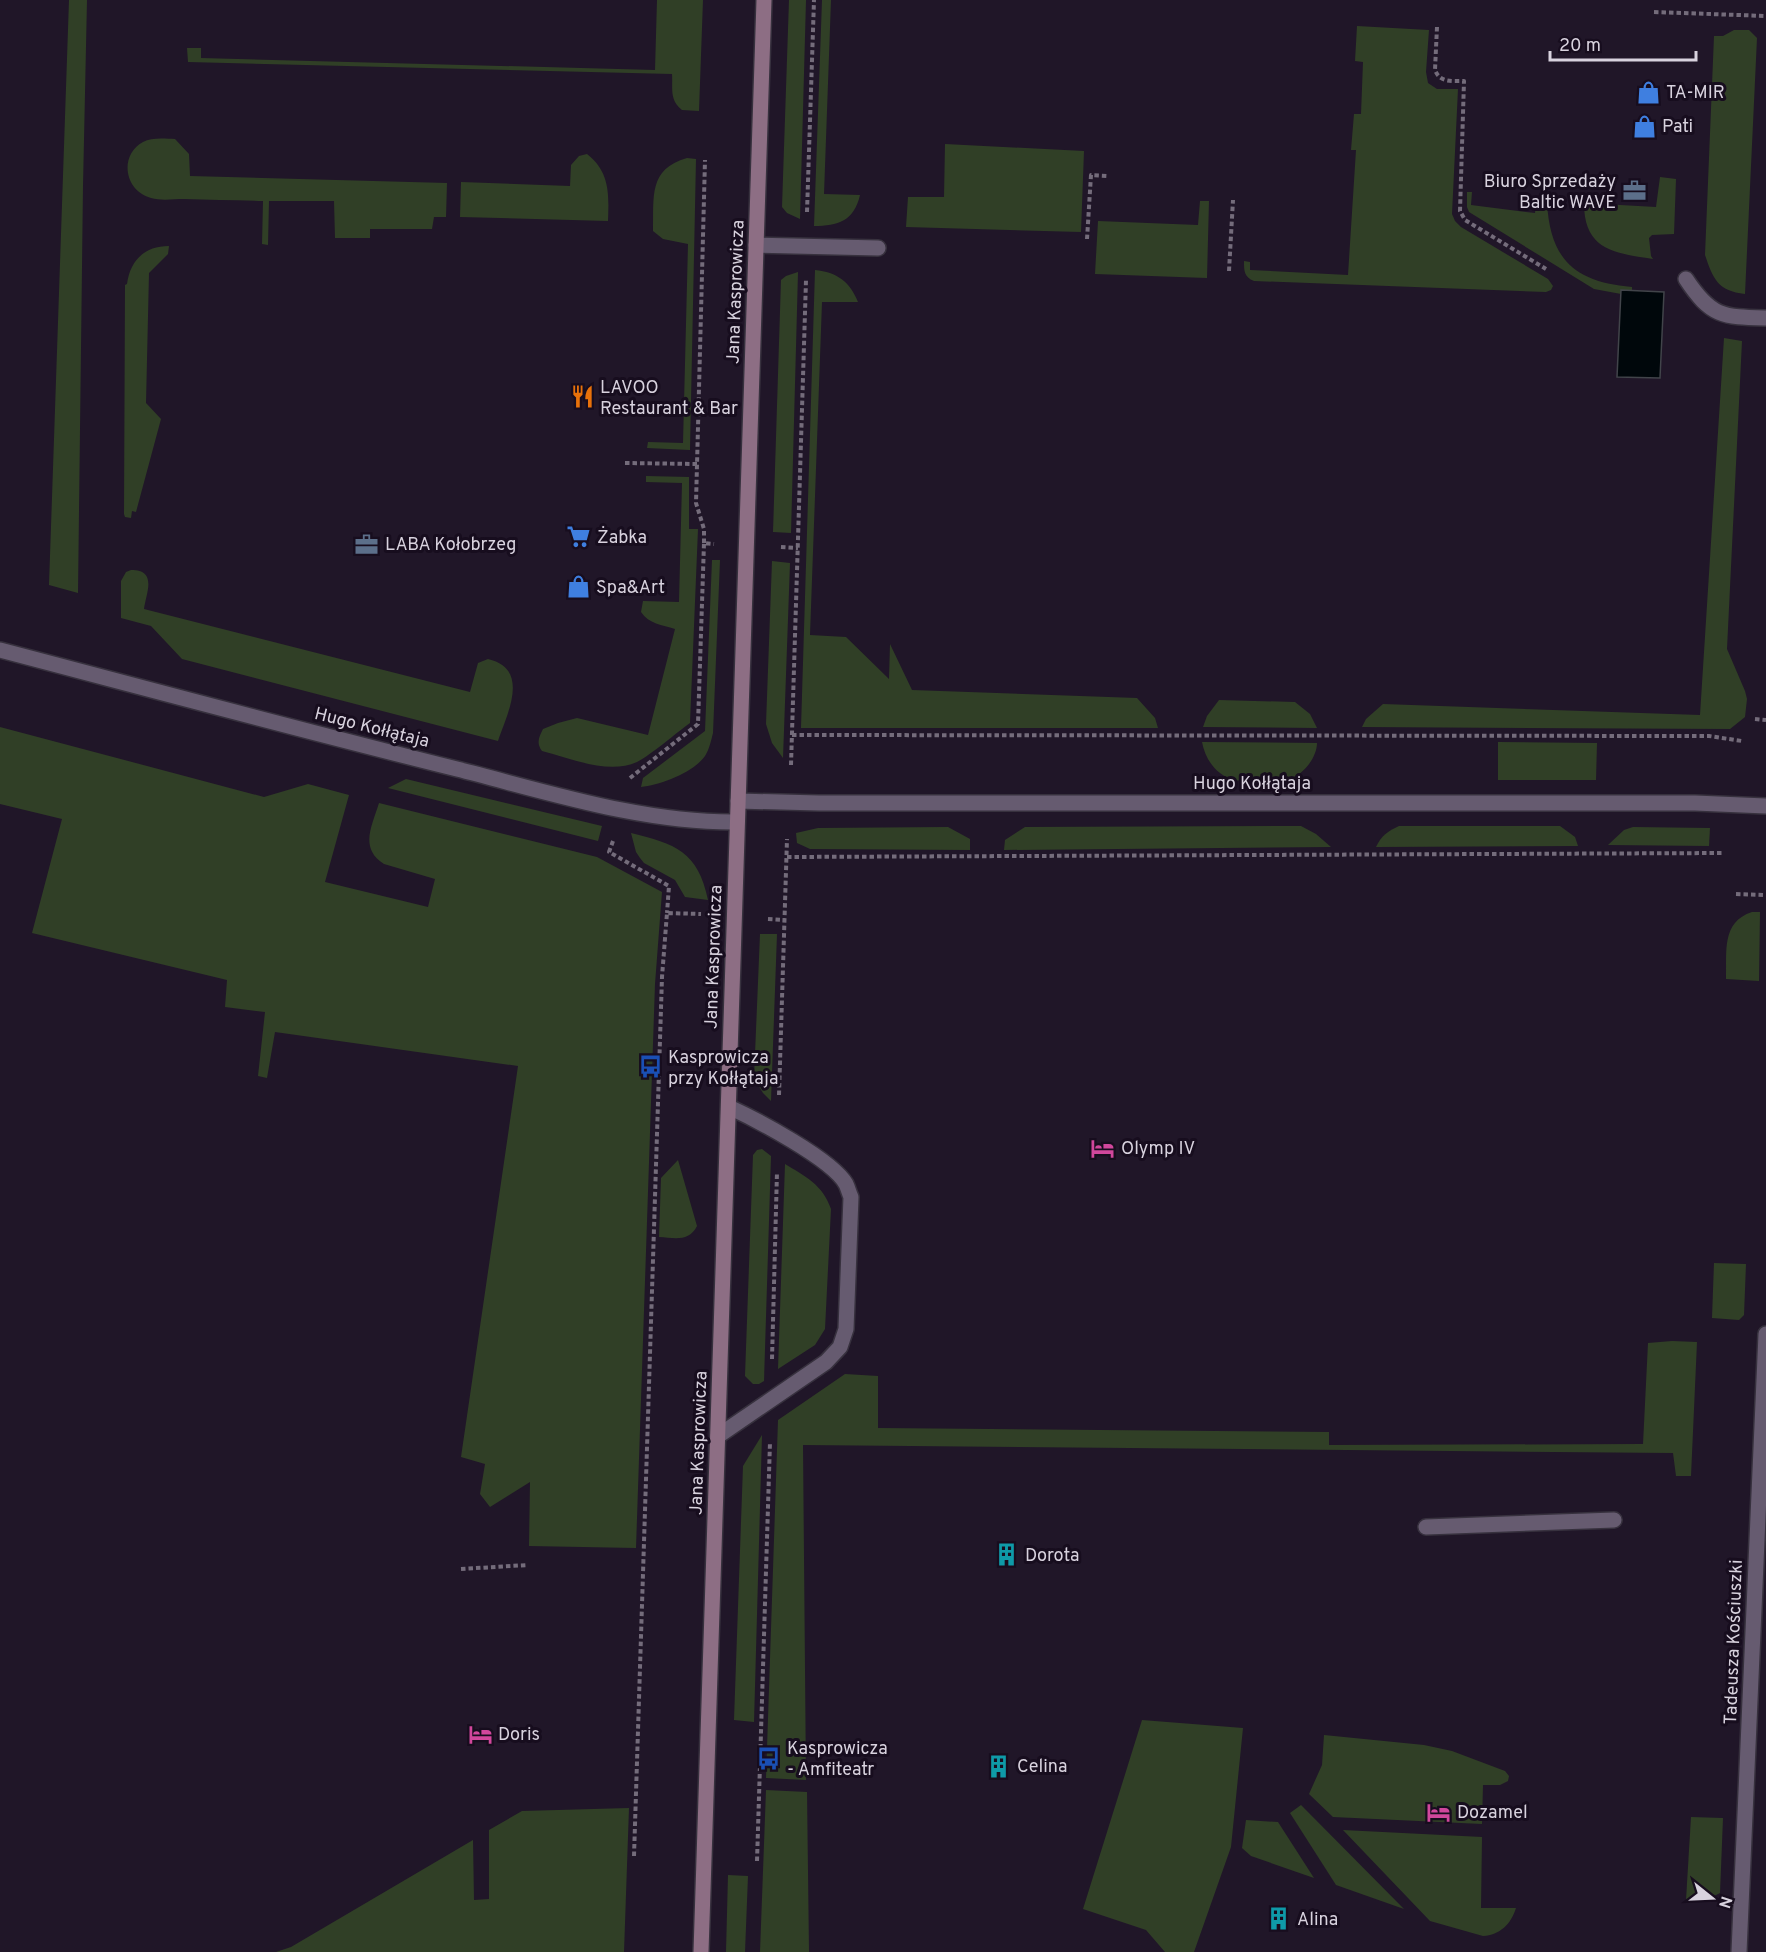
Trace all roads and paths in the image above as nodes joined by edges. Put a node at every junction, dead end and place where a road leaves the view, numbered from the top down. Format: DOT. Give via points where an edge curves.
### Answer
graph roads {
  1 [pos="764,0"];
  2 [pos="814,0"];
  3 [pos="1654,12"];
  4 [pos="1766,16"];
  5 [pos="1437,27"];
  6 [pos="705,160"];
  7 [pos="1107,176"];
  8 [pos="1233,200"];
  9 [pos="807,223"];
  10 [pos="1087,239"];
  11 [pos="756,245"];
  12 [pos="878,248"];
  13 [pos="1546,269"];
  14 [pos="807,271"];
  15 [pos="1229,271"];
  16 [pos="1686,279"];
  17 [pos="1766,318"];
  18 [pos="625,463"];
  19 [pos="697,464"];
  20 [pos="704,543"];
  21 [pos="720,545"];
  22 [pos="772,547"];
  23 [pos="798,548"];
  24 [pos="0,650"];
  25 [pos="1755,719"];
  26 [pos="1766,720"];
  27 [pos="792,735"];
  28 [pos="1742,741"];
  29 [pos="791,765"];
  30 [pos="628,786"];
  31 [pos="738,801"];
  32 [pos="1766,806"];
  33 [pos="737,822"];
  34 [pos="787,838"];
  35 [pos="613,841"];
  36 [pos="1724,853"];
  37 [pos="787,857"];
  38 [pos="1736,894"];
  39 [pos="1766,895"];
  40 [pos="667,913"];
  41 [pos="708,915"];
  42 [pos="760,918"];
  43 [pos="785,920"];
  44 [pos="729,1107"];
  45 [pos="778,1132"];
  46 [pos="1766,1334"];
  47 [pos="771,1400"];
  48 [pos="718,1436"];
  49 [pos="1614,1520"];
  50 [pos="1426,1527"];
  51 [pos="528,1565"];
  52 [pos="461,1569"];
  53 [pos="634,1856"];
  54 [pos="757,1861"];
  55 [pos="701,1952"];
  56 [pos="1739,1952"];
  1 -- 11 [label="street, Jana Kasprowicza"];
  2 -- 9 [label="path"];
  3 -- 4 [label="path"];
  5 -- 13 [label="path" via="1438,76 1464,81 1460,211 1465,220"];
  6 -- 19 [label="path"];
  7 -- 10 [label="path" via="1090,175"];
  8 -- 15 [label="path"];
  11 -- 12 [label="street"];
  11 -- 31 [label="street, Jana Kasprowicza"];
  14 -- 23 [label="path"];
  16 -- 17 [label="street" via="1699,298 1717,313"];
  18 -- 19 [label="path"];
  19 -- 20 [label="path" via="696,503"];
  20 -- 21 [label="path"];
  20 -- 30 [label="path" via="698,724 631,776"];
  22 -- 23 [label="path"];
  23 -- 27 [label="path"];
  24 -- 33 [label="street, Hugo Kołłątaja" via="591,802 664,817"];
  25 -- 26 [label="path"];
  27 -- 28 [label="path" via="1709,736"];
  27 -- 29 [label="path"];
  31 -- 32 [label="street, Hugo Kołłątaja"];
  31 -- 33 [label="street, Jana Kasprowicza"];
  33 -- 44 [label="street, Jana Kasprowicza"];
  34 -- 37 [label="path"];
  35 -- 40 [label="path" via="609,852 669,886"];
  36 -- 37 [label="path"];
  37 -- 43 [label="path"];
  38 -- 39 [label="path"];
  40 -- 41 [label="path"];
  40 -- 53 [label="path"];
  42 -- 43 [label="path"];
  43 -- 45 [label="path"];
  44 -- 45 [label="street"];
  44 -- 48 [label="street, Jana Kasprowicza"];
  45 -- 47 [label="path"];
  45 -- 47 [label="street" via="828,1166 845,1182 851,1197 846,1329 840,1347 826,1362"];
  46 -- 56 [label="street, Tadeusza Kościuszki"];
  47 -- 48 [label="street"];
  47 -- 54 [label="path"];
  48 -- 55 [label="street, Jana Kasprowicza"];
  49 -- 50 [label="street"];
  51 -- 52 [label="path"];
}
